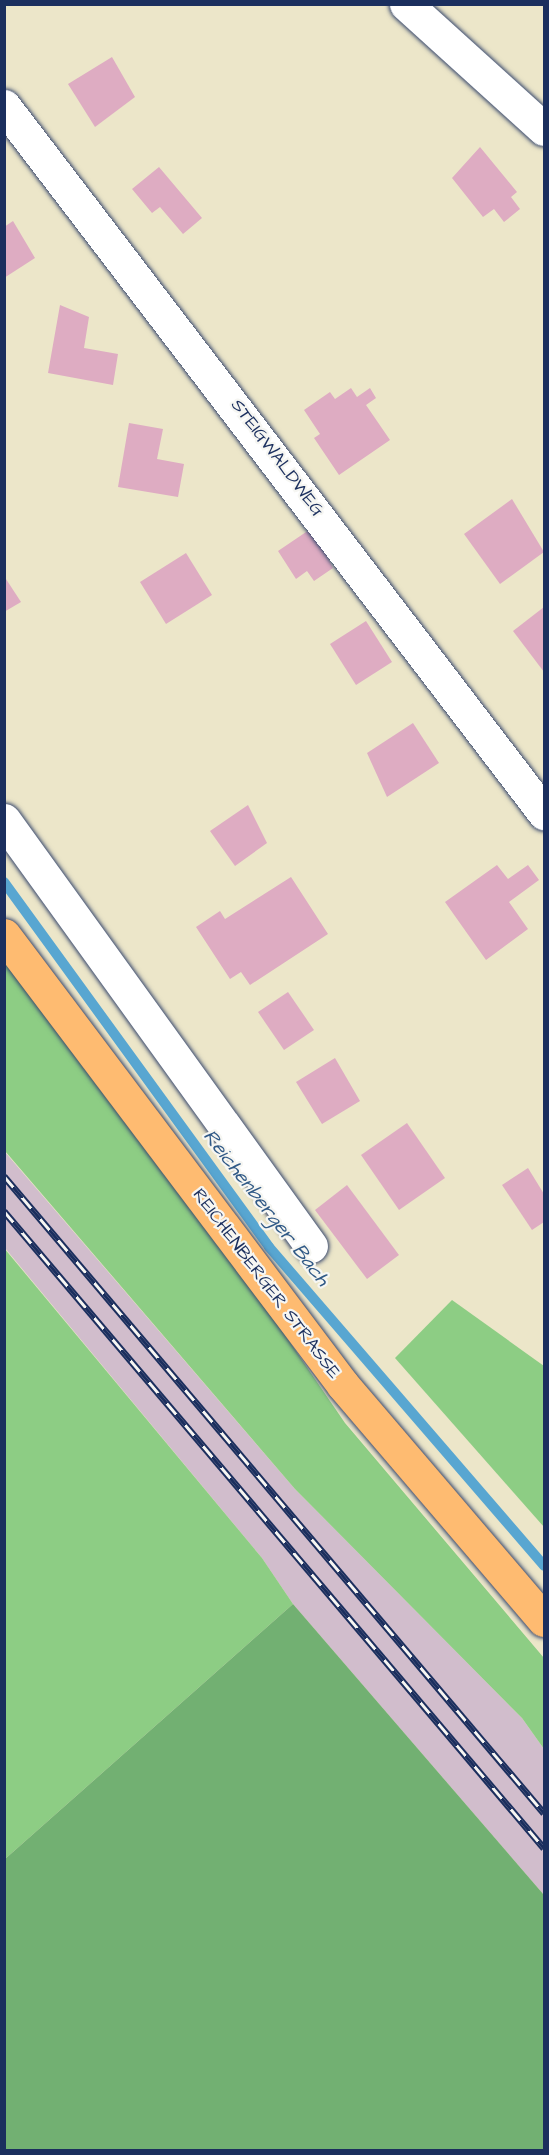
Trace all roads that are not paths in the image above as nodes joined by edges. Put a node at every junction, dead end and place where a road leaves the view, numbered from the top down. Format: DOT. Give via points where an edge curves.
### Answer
graph roads {
  1 [pos="406,4"];
  2 [pos="4,106"];
  3 [pos="544,129"];
  4 [pos="544,813"];
  5 [pos="4,820"];
  6 [pos="4,935"];
  7 [pos="311,1246"];
  8 [pos="544,1620"];
  1 -- 3 [label="street"];
  2 -- 4 [label="street, STEIGWALDWEG"];
  5 -- 7 [label="street"];
  6 -- 8 [label="main road, REICHENBERGER STRASSE" via="344,1385"];
}
